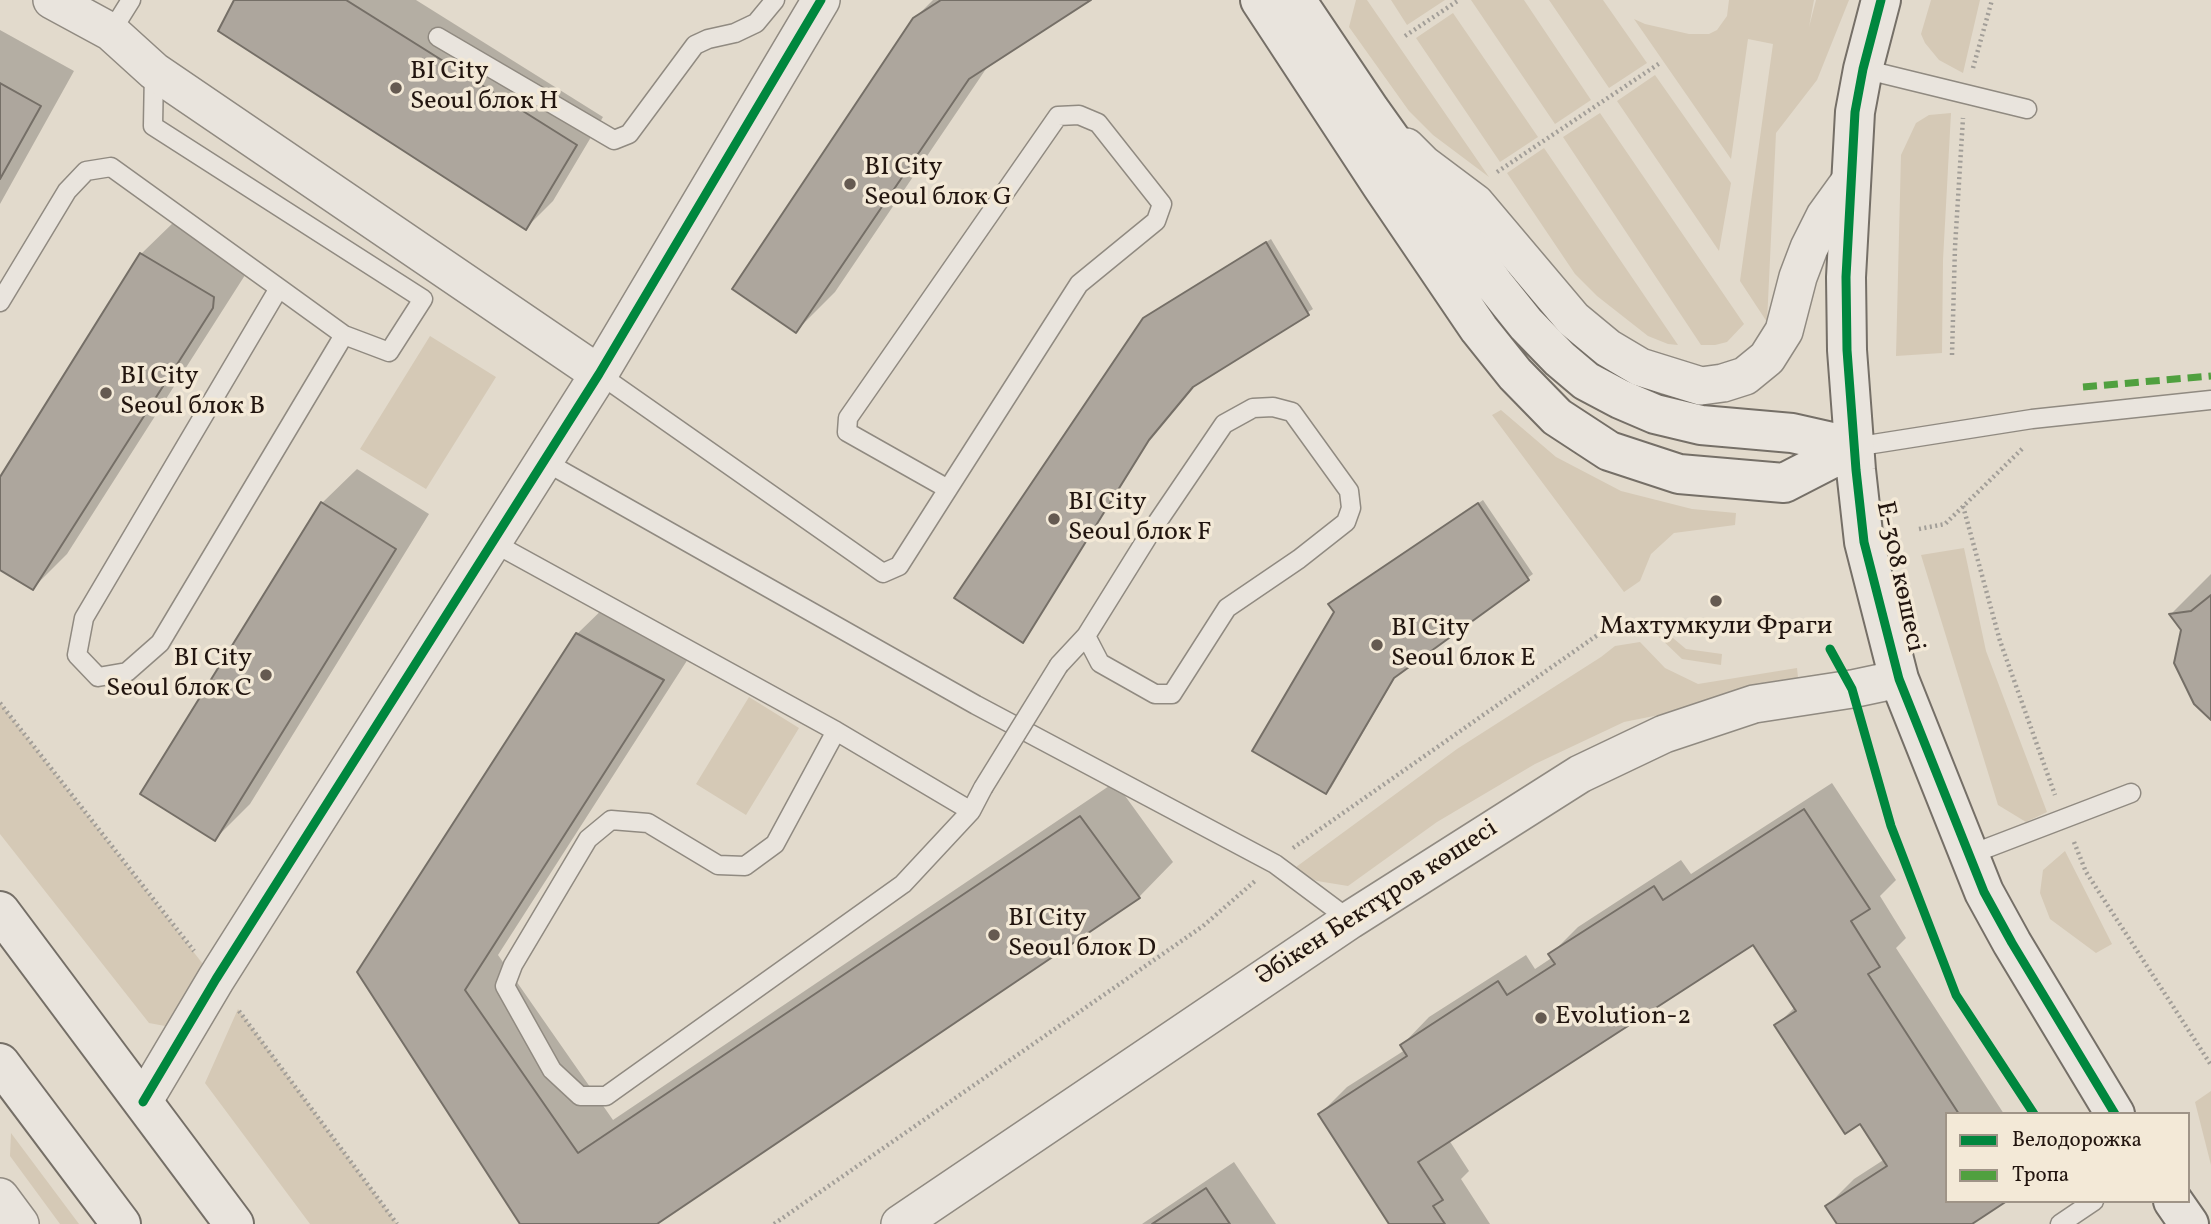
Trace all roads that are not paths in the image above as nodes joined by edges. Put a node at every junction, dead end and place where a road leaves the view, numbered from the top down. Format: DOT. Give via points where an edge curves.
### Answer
graph roads {
  1 [pos="52,0"];
  2 [pos="131,0"];
  3 [pos="775,0"];
  4 [pos="821,0"];
  5 [pos="1260,0"];
  6 [pos="1296,0"];
  7 [pos="1881,0"];
  8 [pos="111,32"];
  9 [pos="438,37"];
  10 [pos="1863,69"];
  11 [pos="154,71"];
  12 [pos="2027,109"];
  13 [pos="1370,110"];
  14 [pos="1851,180"];
  15 [pos="279,288"];
  16 [pos="0,302"];
  17 [pos="344,335"];
  18 [pos="599,374"];
  19 [pos="2211,400"];
  20 [pos="1854,447"];
  21 [pos="544,461"];
  22 [pos="948,489"];
  23 [pos="492,542"];
  24 [pos="1086,636"];
  25 [pos="1899,679"];
  26 [pos="836,731"];
  27 [pos="2131,793"];
  28 [pos="971,811"];
  29 [pos="1969,855"];
  30 [pos="0,911"];
  31 [pos="1350,920"];
  32 [pos="1,1070"];
  33 [pos="143,1102"];
  34 [pos="2114,1112"];
  35 [pos="0,1197"];
  36 [pos="2092,1203"];
  37 [pos="2174,1203"];
  38 [pos="2072,1221"];
  39 [pos="20,1224"];
  40 [pos="121,1224"];
  41 [pos="234,1224"];
  42 [pos="900,1224"];
  43 [pos="2189,1224"];
  1 -- 8 [label="street"];
  2 -- 8 [label="lane"];
  3 -- 9 [label="lane" via="756,23 695,46 629,134 614,140"];
  4 -- 18 [label="street"];
  5 -- 20 [label="street" via="1479,328 1515,374 1557,416 1609,451 1679,474 1784,484"];
  6 -- 13 [label="street"];
  7 -- 10 [label="street, Е-308 көшесі"];
  8 -- 11 [label="street"];
  10 -- 12 [label="lane"];
  10 -- 14 [label="street, Е-308 көшесі"];
  11 -- 17 [label="lane" via="153,126 423,299 389,352"];
  11 -- 18 [label="street"];
  13 -- 14 [label="street" via="1423,164 1475,203 1573,319 1640,367 1701,386 1745,376 1768,358 1784,331 1809,248"];
  13 -- 20 [label="street" via="1494,284 1526,324 1586,381 1655,414 1701,425 1792,433"];
  14 -- 20 [label="street, Е-308 көшесі" via="1846,277"];
  15 -- 16 [label="lane" via="111,167 86,171 67,191"];
  15 -- 17 [label="lane"];
  15 -- 17 [label="lane" via="84,618 77,655 98,677 127,672 160,643"];
  18 -- 21 [label="street"];
  18 -- 22 [label="lane" via="884,573 899,566"];
  19 -- 20 [label="lane" via="2032,419"];
  20 -- 25 [label="street, Е-308 көшесі" via="1864,542"];
  21 -- 23 [label="street"];
  21 -- 31 [label="lane" via="976,705 1275,864"];
  22 -- 22 [label="lane" via="847,432 848,418 1058,116 1079,115 1098,123 1162,204 1156,221 1079,284"];
  23 -- 26 [label="lane"];
  23 -- 33 [label="street" via="223,967"];
  24 -- 24 [label="lane" via="1100,663 1155,694 1172,694 1227,608 1346,522 1351,508 1349,491 1293,412 1252,408 1224,424"];
  24 -- 28 [label="lane, bridge" via="1059,665"];
  25 -- 29 [label="street, Е-308 көшесі"];
  25 -- 31 [label="street, Әбікен Бектұров көшесі" via="1754,704 1664,734 1580,774"];
  26 -- 28 [label="lane"];
  26 -- 28 [label="lane" via="775,844 745,866 718,864 648,823 611,820 588,839 505,986 552,1070 580,1096 606,1096 902,884"];
  27 -- 29 [label="lane"];
  29 -- 34 [label="street, Е-308 көшесі" via="2012,943"];
  30 -- 33 [label="street"];
  31 -- 42 [label="street, Әбікен Бектұров көшесі"];
  32 -- 40 [label="street"];
  33 -- 41 [label="street"];
  35 -- 39 [label="street"];
  36 -- 38 [label="lane"];
  37 -- 43 [label="street"];
}
